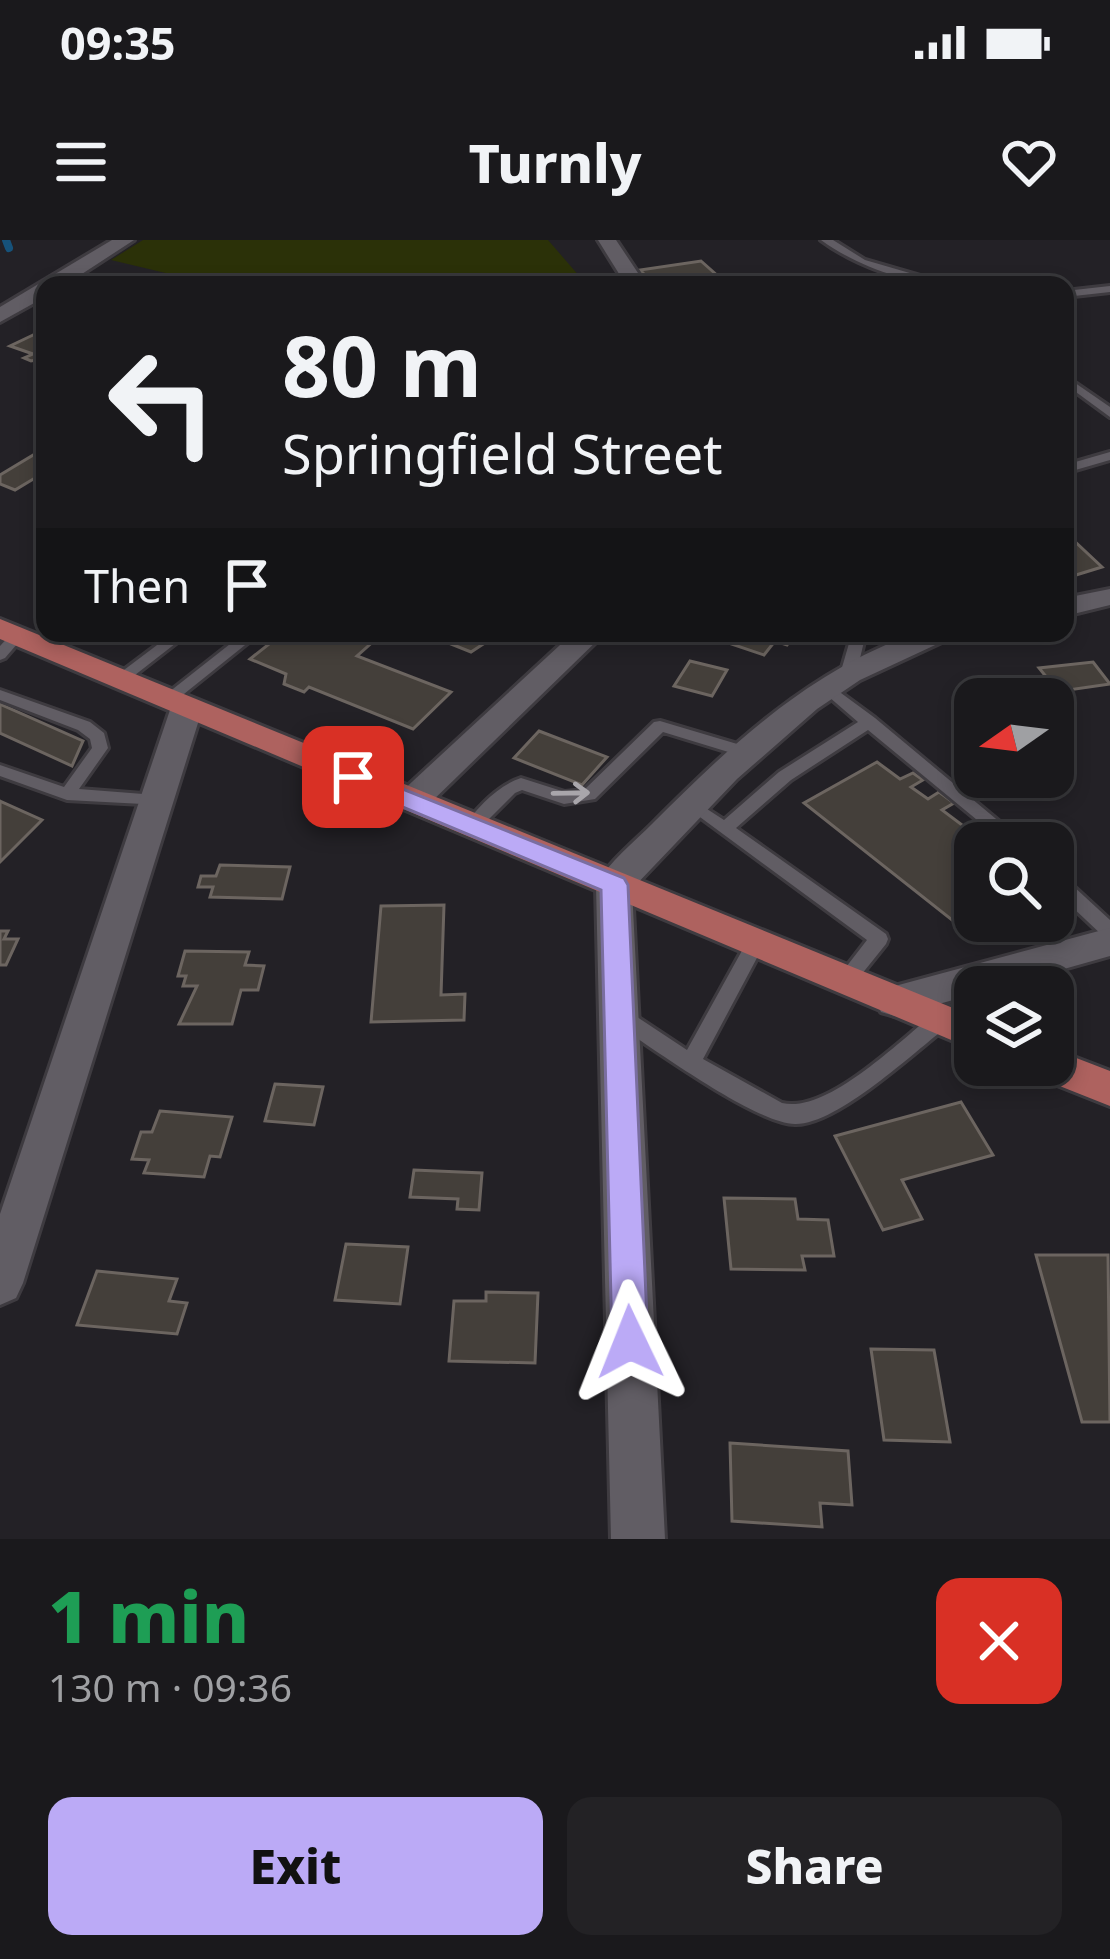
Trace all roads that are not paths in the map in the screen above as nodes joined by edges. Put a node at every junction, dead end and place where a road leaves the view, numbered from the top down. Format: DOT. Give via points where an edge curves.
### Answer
graph roads {
  1 [pos="125,240"];
  2 [pos="607,240"];
  3 [pos="826,240"];
  4 [pos="66,276"];
  5 [pos="630,276"];
  6 [pos="913,276"];
  7 [pos="1110,289"];
  8 [pos="1074,293"];
  9 [pos="36,294"];
  10 [pos="0,316"];
  11 [pos="1074,386"];
  12 [pos="1110,413"];
  13 [pos="1110,456"];
  14 [pos="1074,466"];
  15 [pos="1110,597"];
  16 [pos="1074,605"];
  17 [pos="6,640"];
  18 [pos="170,642"];
  19 [pos="243,642"];
  20 [pos="580,642"];
  21 [pos="855,642"];
  22 [pos="925,642"];
  23 [pos="121,679"];
  24 [pos="838,679"];
  25 [pos="0,695"];
  26 [pos="178,703"];
  27 [pos="869,722"];
  28 [pos="748,753"];
  29 [pos="0,770"];
  30 [pos="67,794"];
  31 [pos="157,801"];
  32 [pos="412,801"];
  33 [pos="693,806"];
  34 [pos="990,822"];
  35 [pos="472,826"];
  36 [pos="724,829"];
  37 [pos="614,885"];
  38 [pos="1074,898"];
  39 [pos="1110,931"];
  40 [pos="1110,942"];
  41 [pos="756,943"];
  42 [pos="847,980"];
  43 [pos="895,1000"];
  44 [pos="618,1015"];
  45 [pos="941,1020"];
  46 [pos="954,1025"];
  47 [pos="692,1060"];
  48 [pos="1074,1074"];
  49 [pos="1110,1089"];
  50 [pos="0,1283"];
  51 [pos="638,1539"];
  1 -- 4 [label="street"];
  2 -- 5 [label="street"];
  3 -- 6 [label="lane" via="862,262"];
  7 -- 8 [label="lane"];
  9 -- 10 [label="street"];
  11 -- 12 [label="lane"];
  13 -- 14 [label="lane"];
  15 -- 16 [label="street"];
  17 -- 23 [label="main road"];
  18 -- 23 [label="lane"];
  19 -- 26 [label="lane"];
  20 -- 32 [label="street"];
  21 -- 24 [label="lane"];
  22 -- 24 [label="street"];
  23 -- 26 [label="main road"];
  24 -- 27 [label="lane"];
  24 -- 28 [label="street"];
  25 -- 30 [label="lane" via="98,737 100,748"];
  26 -- 31 [label="street"];
  26 -- 32 [label="main road"];
  27 -- 34 [label="lane"];
  27 -- 36 [label="lane" via="785,776"];
  28 -- 33 [label="street"];
  35 -- 28 [label="lane, one-way" via="521,784 564,798 590,795 660,726"];
  29 -- 30 [label="lane"];
  30 -- 31 [label="lane"];
  31 -- 50 [label="street"];
  32 -- 35 [label="main road"];
  33 -- 36 [label="lane"];
  33 -- 37 [label="street"];
  35 -- 37 [label="main road"];
  36 -- 42 [label="lane" via="879,938"];
  37 -- 41 [label="main road"];
  37 -- 44 [label="street"];
  38 -- 39 [label="lane"];
  40 -- 43 [label="street"];
  41 -- 42 [label="main road"];
  41 -- 47 [label="lane"];
  42 -- 43 [label="main road"];
  43 -- 45 [label="main road"];
  44 -- 47 [label="lane"];
  44 -- 51 [label="street"];
  45 -- 46 [label="main road"];
  45 -- 47 [label="lane" via="828,1103 794,1115"];
  48 -- 49 [label="main road"];
}
